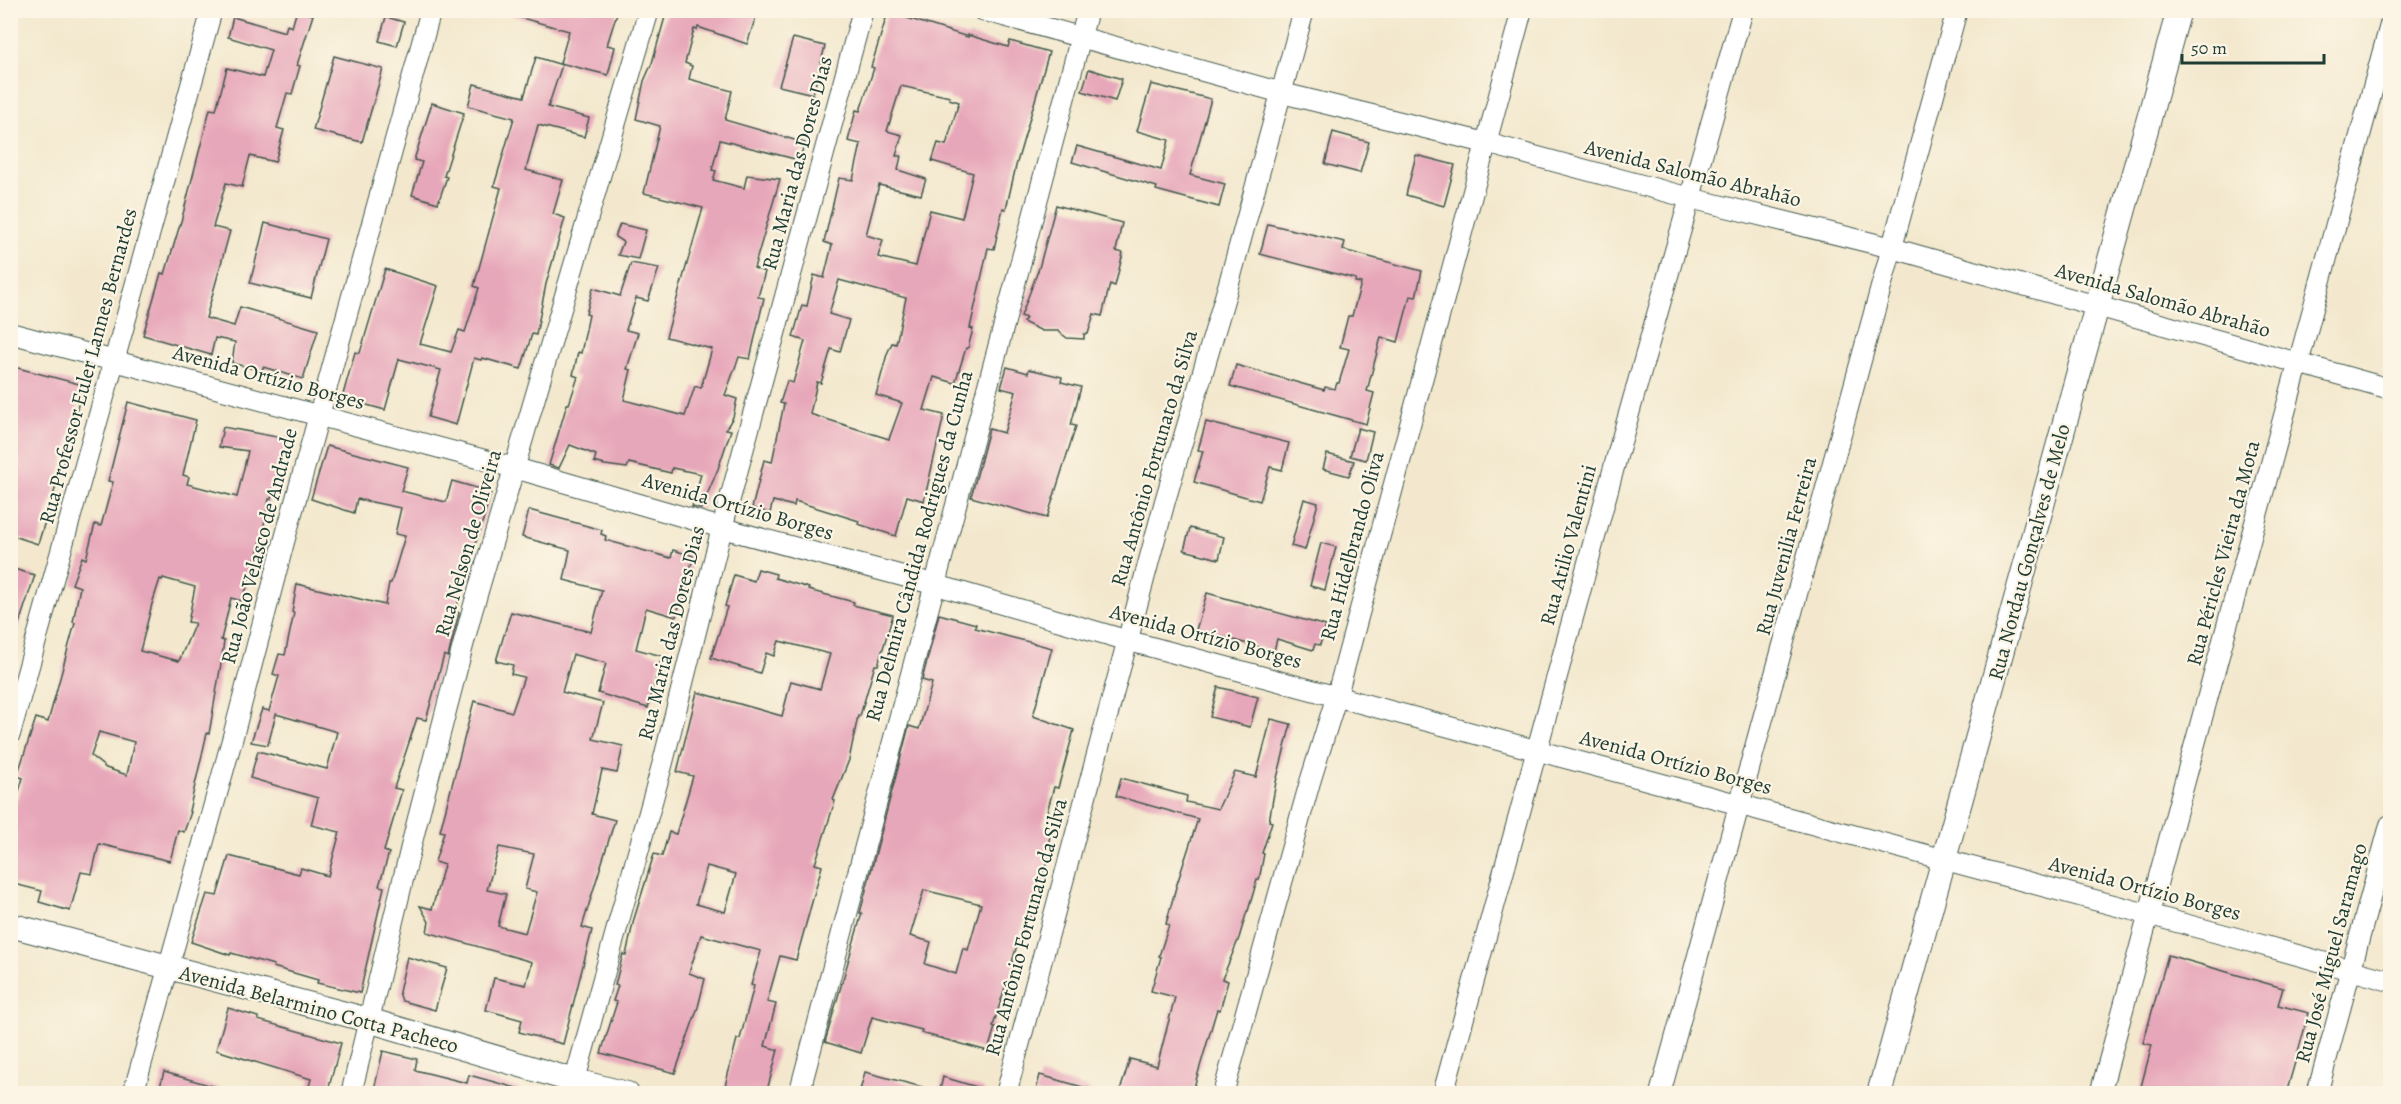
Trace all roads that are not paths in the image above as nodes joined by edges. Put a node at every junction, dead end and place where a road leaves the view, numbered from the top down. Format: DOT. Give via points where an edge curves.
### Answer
graph roads {
  1 [pos="212,10"];
  2 [pos="431,10"];
  3 [pos="649,10"];
  4 [pos="863,10"];
  5 [pos="982,10"];
  6 [pos="1088,10"];
  7 [pos="1304,10"];
  8 [pos="1522,10"];
  9 [pos="1743,10"];
  10 [pos="1957,10"];
  11 [pos="2179,10"];
  12 [pos="2391,25"];
  13 [pos="1080,39"];
  14 [pos="1282,93"];
  15 [pos="1486,143"];
  16 [pos="1690,198"];
  17 [pos="1892,248"];
  18 [pos="2097,306"];
  19 [pos="10,333"];
  20 [pos="115,361"];
  21 [pos="2300,364"];
  22 [pos="2391,388"];
  23 [pos="319,414"];
  24 [pos="515,468"];
  25 [pos="722,528"];
  26 [pos="933,584"];
  27 [pos="1129,641"];
  28 [pos="1337,695"];
  29 [pos="10,734"];
  30 [pos="1538,750"];
  31 [pos="1740,805"];
  32 [pos="2391,825"];
  33 [pos="1944,859"];
  34 [pos="2148,914"];
  35 [pos="10,925"];
  36 [pos="167,967"];
  37 [pos="2350,970"];
  38 [pos="2391,981"];
  39 [pos="368,1020"];
  40 [pos="573,1087"];
  41 [pos="133,1094"];
  42 [pos="351,1094"];
  43 [pos="627,1094"];
  44 [pos="799,1094"];
  45 [pos="1006,1094"];
  46 [pos="1223,1094"];
  47 [pos="1443,1094"];
  48 [pos="1660,1094"];
  49 [pos="1880,1094"];
  50 [pos="2100,1094"];
  51 [pos="2317,1094"];
  1 -- 20 [label="street, Rua Professor Euler Lannes Bernardes"];
  2 -- 23 [label="street, Rua João Velasco de Andrade"];
  3 -- 24 [label="street, Rua Nelson de Oliveira"];
  4 -- 25 [label="street, Rua Maria das Dores Dias"];
  5 -- 13 [label="street, Avenida Salomão Abrahão"];
  6 -- 13 [label="street, Rua Delmira Cândida Rodrigues da Cunha"];
  7 -- 14 [label="street, Rua Antônio Fortunato da Silva"];
  8 -- 15 [label="street, Rua Hidelbrando Oliva"];
  9 -- 16 [label="street, Rua Atilio Valentini"];
  10 -- 17 [label="street, Rua Juvenilia Ferreira"];
  11 -- 18 [label="street, Rua Nordau Gonçalves de Melo"];
  12 -- 21 [label="street, Rua Péricles Vieira da Mota"];
  13 -- 14 [label="street, Avenida Salomão Abrahão"];
  13 -- 26 [label="street, Rua Delmira Cândida Rodrigues da Cunha"];
  14 -- 15 [label="street, Avenida Salomão Abrahão"];
  14 -- 27 [label="street, Rua Antônio Fortunato da Silva"];
  15 -- 16 [label="street, Avenida Salomão Abrahão"];
  15 -- 28 [label="street, Rua Hidelbrando Oliva"];
  16 -- 17 [label="street, Avenida Salomão Abrahão"];
  16 -- 30 [label="street, Rua Atilio Valentini"];
  17 -- 18 [label="street, Avenida Salomão Abrahão"];
  17 -- 31 [label="street, Rua Juvenilia Ferreira"];
  18 -- 21 [label="street, Avenida Salomão Abrahão"];
  18 -- 33 [label="street, Rua Nordau Gonçalves de Melo"];
  19 -- 20 [label="street, Avenida Ortízio Borges"];
  20 -- 23 [label="street, Avenida Ortízio Borges"];
  20 -- 29 [label="street, Rua Professor Euler Lannes Bernardes"];
  21 -- 22 [label="street, Avenida Salomão Abrahão"];
  21 -- 34 [label="street, Rua Péricles Vieira da Mota"];
  23 -- 24 [label="street, Avenida Ortízio Borges"];
  23 -- 36 [label="street, Rua João Velasco de Andrade"];
  24 -- 25 [label="street, Avenida Ortízio Borges"];
  24 -- 39 [label="street, Rua Nelson de Oliveira" via="465,638"];
  25 -- 26 [label="street, Avenida Ortízio Borges"];
  25 -- 40 [label="street, Rua Maria das Dores Dias" via="663,762"];
  26 -- 27 [label="street, Avenida Ortízio Borges"];
  26 -- 44 [label="street, Rua Delmira Cândida Rodrigues da Cunha"];
  27 -- 28 [label="street, Avenida Ortízio Borges"];
  27 -- 45 [label="street, Rua Antônio Fortunato da Silva"];
  28 -- 30 [label="street, Avenida Ortízio Borges"];
  28 -- 46 [label="street, Rua Hidelbrando Oliva"];
  30 -- 31 [label="street, Avenida Ortízio Borges"];
  30 -- 47 [label="street, Rua Atilio Valentini"];
  31 -- 33 [label="street, Avenida Ortízio Borges"];
  31 -- 48 [label="street, Rua Juvenilia Ferreira"];
  32 -- 37 [label="street, Rua José Miguel Saramago"];
  33 -- 34 [label="street, Avenida Ortízio Borges"];
  33 -- 49 [label="street, Rua Nordau Gonçalves de Melo"];
  34 -- 37 [label="street, Avenida Ortízio Borges"];
  34 -- 50 [label="street, Rua Péricles Vieira da Mota"];
  35 -- 36 [label="street, Avenida Belarmino Cotta Pacheco"];
  36 -- 39 [label="street, Avenida Belarmino Cotta Pacheco"];
  36 -- 41 [label="street, Rua João Velasco de Andrade"];
  37 -- 38 [label="street, Avenida Ortízio Borges"];
  37 -- 51 [label="street, Rua José Miguel Saramago"];
  39 -- 40 [label="street, Avenida Belarmino Cotta Pacheco"];
  39 -- 42 [label="street, Rua Nelson de Oliveira"];
  40 -- 43 [label="street, Avenida Belarmino Cotta Pacheco"];
}
